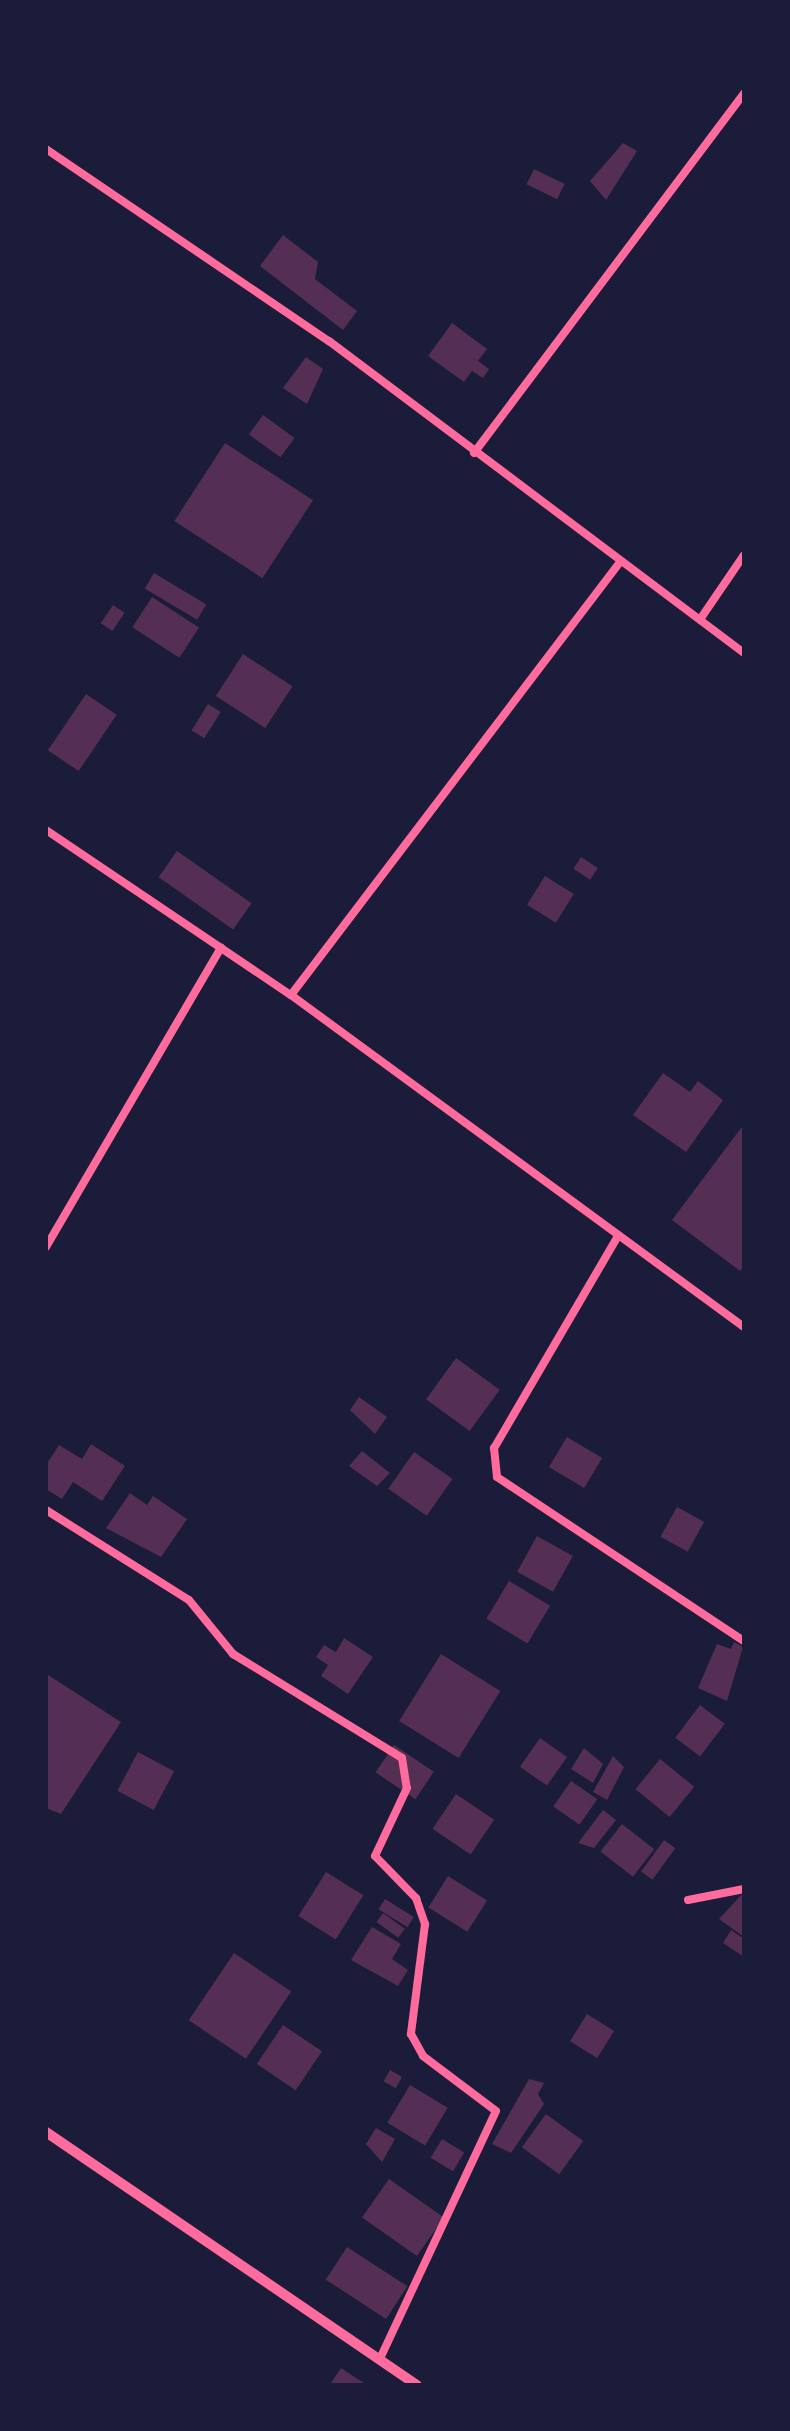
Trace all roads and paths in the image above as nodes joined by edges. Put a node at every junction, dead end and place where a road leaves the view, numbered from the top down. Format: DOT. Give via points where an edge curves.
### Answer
graph roads {
  1 [pos="744,93"];
  2 [pos="46,149"];
  3 [pos="474,453"];
  4 [pos="744,555"];
  5 [pos="620,562"];
  6 [pos="701,618"];
  7 [pos="744,653"];
  8 [pos="46,830"];
  9 [pos="221,947"];
  10 [pos="291,995"];
  11 [pos="618,1236"];
  12 [pos="46,1247"];
  13 [pos="744,1327"];
  14 [pos="46,1510"];
  15 [pos="744,1641"];
  16 [pos="744,1889"];
  17 [pos="688,1900"];
  18 [pos="46,2132"];
  19 [pos="380,2359"];
  20 [pos="417,2385"];
  1 -- 3 [label="street"];
  2 -- 3 [label="street" via="329,341"];
  3 -- 5 [label="street"];
  4 -- 6 [label="street"];
  5 -- 6 [label="street"];
  5 -- 10 [label="street"];
  6 -- 7 [label="street"];
  8 -- 9 [label="street"];
  9 -- 10 [label="street"];
  9 -- 12 [label="street"];
  10 -- 11 [label="street"];
  11 -- 13 [label="street"];
  11 -- 15 [label="street" via="494,1448 497,1477"];
  14 -- 19 [label="street" via="189,1600 233,1654 393,1752 407,1772 375,1856 416,1898 425,1924 411,2034 423,2056 496,2111"];
  16 -- 17 [label="street"];
  18 -- 19 [label="street"];
  19 -- 20 [label="street"];
}
